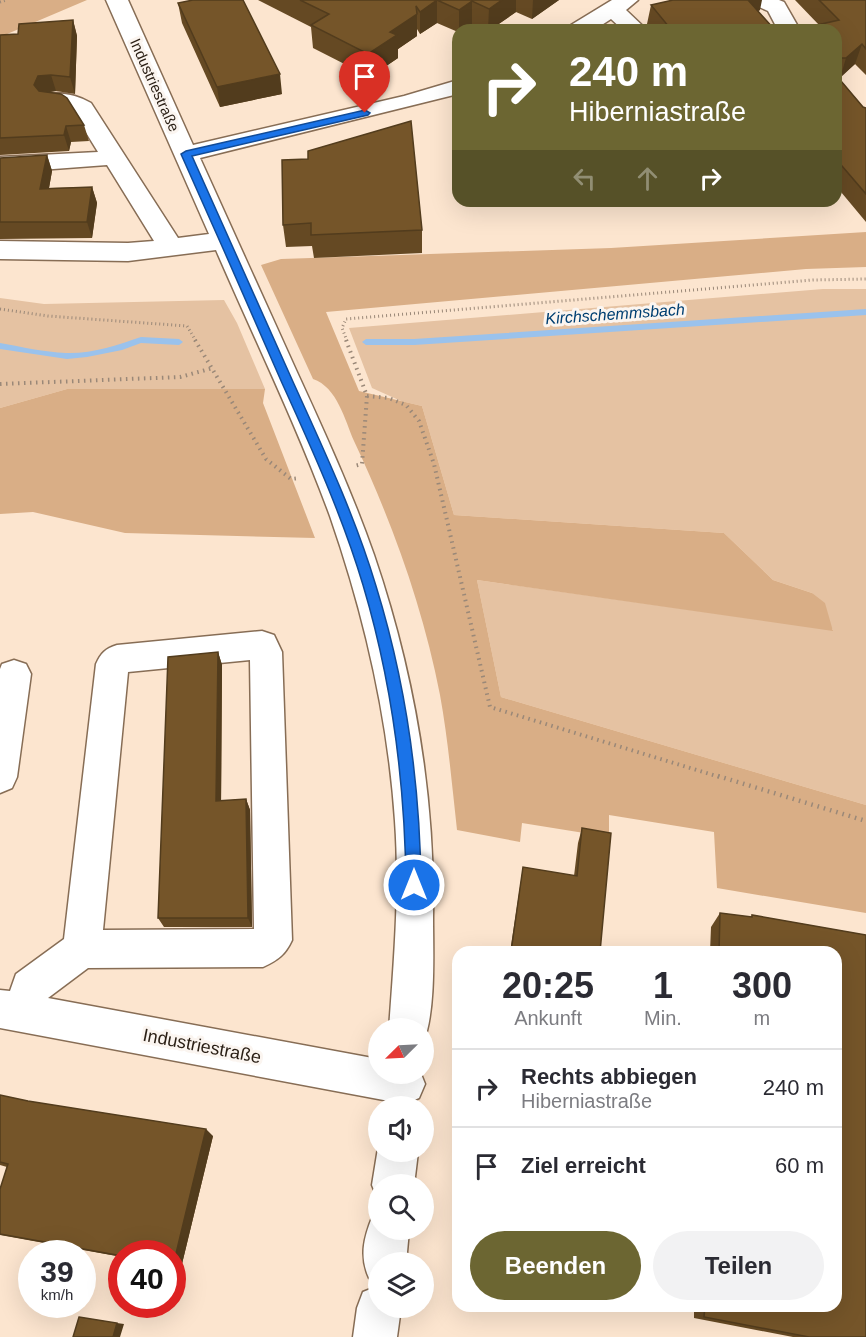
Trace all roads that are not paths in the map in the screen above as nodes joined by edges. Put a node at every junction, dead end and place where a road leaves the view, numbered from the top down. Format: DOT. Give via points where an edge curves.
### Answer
graph roads {
  1 [pos="763,0"];
  2 [pos="118,2"];
  3 [pos="620,4"];
  4 [pos="588,24"];
  5 [pos="632,24"];
  6 [pos="786,24"];
  7 [pos="452,89"];
  8 [pos="52,100"];
  9 [pos="186,154"];
  10 [pos="111,156"];
  11 [pos="0,165"];
  12 [pos="225,240"];
  13 [pos="171,248"];
  14 [pos="0,250"];
  15 [pos="14,674"];
  16 [pos="0,777"];
  17 [pos="82,949"];
  18 [pos="12,1011"];
  19 [pos="410,1018"];
  20 [pos="404,1088"];
  21 [pos="378,1318"];
  22 [pos="375,1337"];
  1 -- 6 [label="street" via="776,7"];
  2 -- 9 [label="street, Industriestraße"];
  3 -- 4 [label="street"];
  3 -- 5 [label="street"];
  7 -- 9 [label="street"];
  8 -- 10 [label="street" via="74,102 83,108"];
  9 -- 12 [label="street, Industriestraße"];
  10 -- 11 [label="street"];
  10 -- 13 [label="street"];
  12 -- 13 [label="street"];
  12 -- 19 [label="street, Industriestraße" via="351,530 370,588 398,704 413,821 414,950"];
  13 -- 14 [label="street" via="128,252"];
  15 -- 16 [label="street"];
  17 -- 17 [label="street" via="112,664 117,659 262,645 266,652 273,940 263,948"];
  17 -- 18 [label="street" via="30,988"];
  18 -- 20 [label="street, Industriestraße"];
  21 -- 22 [label="street"];
}
